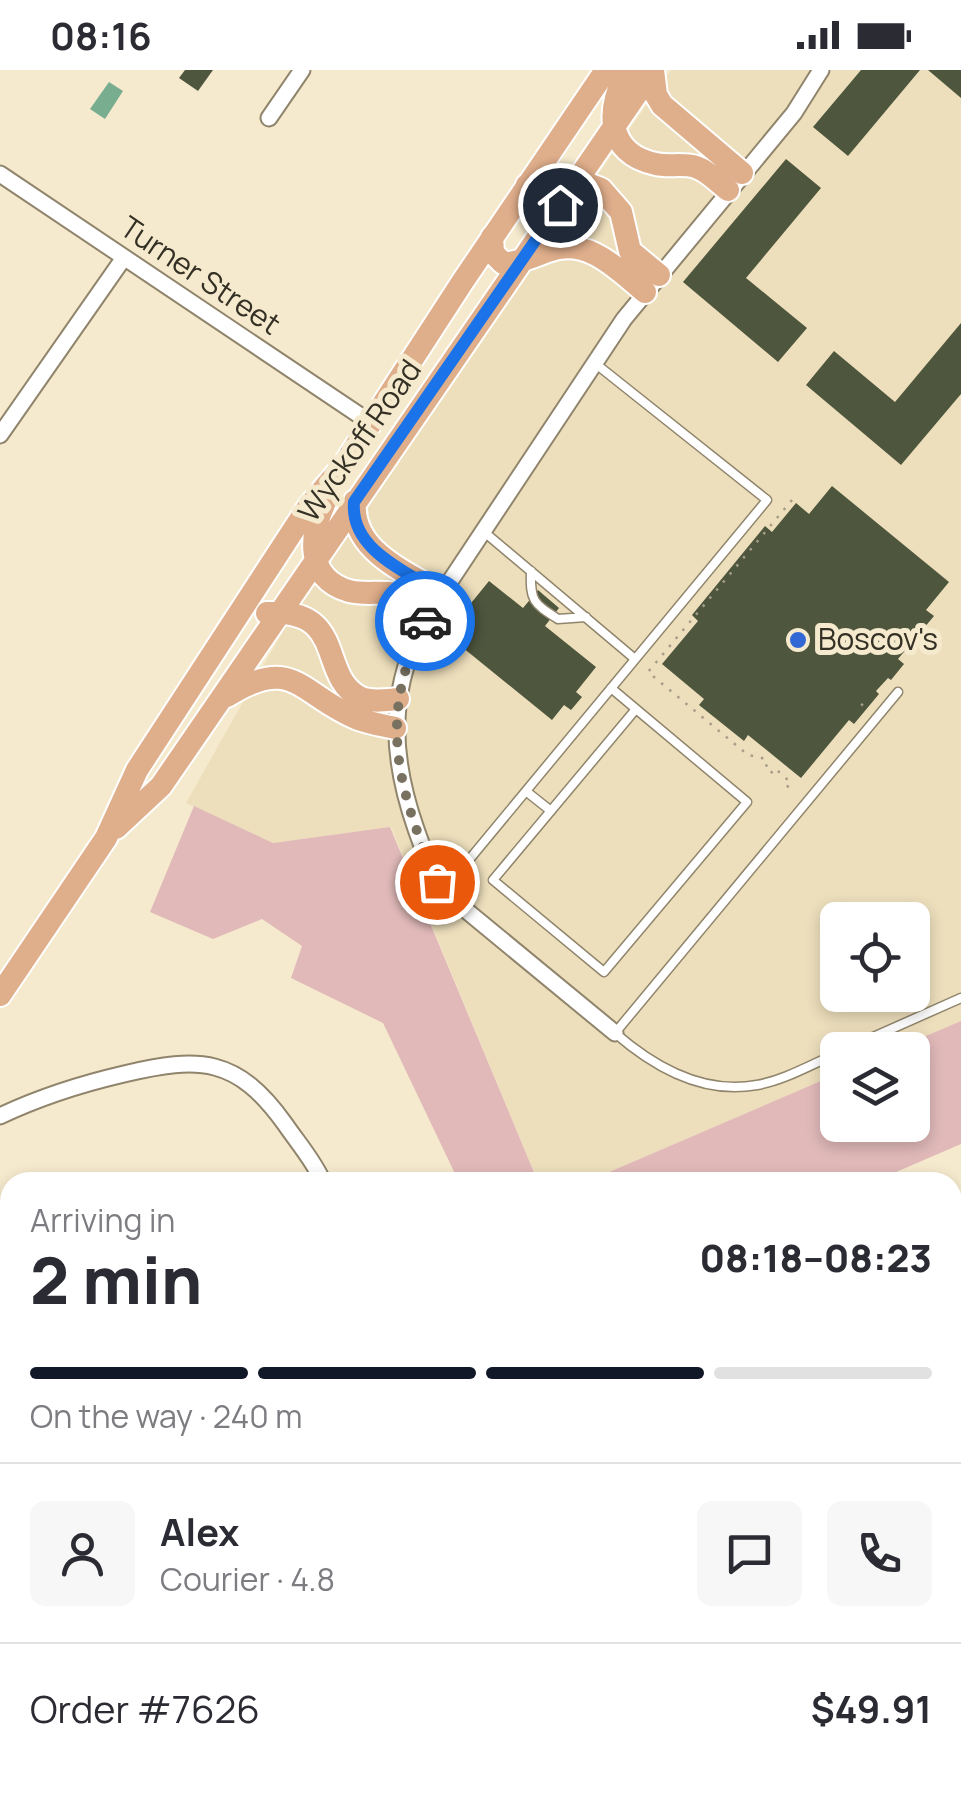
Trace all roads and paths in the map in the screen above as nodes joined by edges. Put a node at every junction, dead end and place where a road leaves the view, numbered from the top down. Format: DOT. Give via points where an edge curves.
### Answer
graph roads {
  1 [pos="302,70"];
  2 [pos="606,70"];
  3 [pos="629,70"];
  4 [pos="653,70"];
  5 [pos="821,70"];
  6 [pos="269,118"];
  7 [pos="614,127"];
  8 [pos="0,174"];
  9 [pos="578,178"];
  10 [pos="735,182"];
  11 [pos="527,184"];
  12 [pos="492,237"];
  13 [pos="123,259"];
  14 [pos="523,260"];
  15 [pos="652,284"];
  16 [pos="594,363"];
  17 [pos="370,424"];
  18 [pos="0,435"];
  19 [pos="343,466"];
  20 [pos="792,500"];
  21 [pos="354,502"];
  22 [pos="483,531"];
  23 [pos="316,557"];
  24 [pos="531,571"];
  25 [pos="435,603"];
  26 [pos="277,612"];
  27 [pos="586,617"];
  28 [pos="232,625"];
  29 [pos="635,658"];
  30 [pos="611,688"];
  31 [pos="898,692"];
  32 [pos="398,699"];
  33 [pos="220,700"];
  34 [pos="636,710"];
  35 [pos="721,722"];
  36 [pos="396,728"];
  37 [pos="716,728"];
  38 [pos="527,792"];
  39 [pos="795,792"];
  40 [pos="551,811"];
  41 [pos="106,838"];
  42 [pos="444,890"];
  43 [pos="0,995"];
  44 [pos="961,998"];
  45 [pos="883,1032"];
  46 [pos="615,1033"];
  47 [pos="820,1060"];
  48 [pos="0,1116"];
  49 [pos="316,1172"];
  1 -- 6 [label="street"];
  2 -- 11 [label="main road, Wyckoff Road"];
  3 -- 7 [label="main road" via="614,99"];
  4 -- 7 [label="main road, Wyckoff Road"];
  4 -- 10 [label="main road" via="662,105"];
  5 -- 10 [label="street"];
  7 -- 9 [label="main road, Wyckoff Road"];
  7 -- 10 [label="main road" via="640,159 694,166"];
  8 -- 13 [label="street, Turner Street"];
  9 -- 11 [label="main road"];
  9 -- 14 [label="main road, Wyckoff Road"];
  9 -- 15 [label="main road" via="617,204 630,251"];
  10 -- 15 [label="street"];
  11 -- 12 [label="main road, Wyckoff Road"];
  12 -- 14 [label="main road" via="500,262"];
  12 -- 17 [label="main road, Wyckoff Road"];
  13 -- 17 [label="street, Turner Street"];
  13 -- 18 [label="street"];
  14 -- 15 [label="main road" via="560,246 581,248"];
  14 -- 21 [label="main road, Wyckoff Road"];
  15 -- 16 [label="street"];
  16 -- 22 [label="street"];
  16 -- 29 [label="lane" via="767,500"];
  17 -- 19 [label="main road, Wyckoff Road"];
  19 -- 23 [label="main road" via="314,526"];
  19 -- 28 [label="main road, Wyckoff Road"];
  20 -- 37 [label="path" via="648,672"];
  21 -- 23 [label="main road, Wyckoff Road"];
  21 -- 25 [label="main road" via="363,539"];
  22 -- 24 [label="lane"];
  22 -- 25 [label="street"];
  23 -- 25 [label="main road" via="344,590"];
  23 -- 26 [label="main road, Wyckoff Road"];
  24 -- 27 [label="lane"];
  24 -- 27 [label="lane" via="534,602 558,619"];
  25 -- 32 [label="street"];
  26 -- 28 [label="main road"];
  26 -- 32 [label="main road" via="303,618 322,634 357,696"];
  26 -- 33 [label="main road, Wyckoff Road"];
  27 -- 29 [label="lane"];
  28 -- 41 [label="main road, Wyckoff Road" via="138,770"];
  29 -- 30 [label="lane"];
  30 -- 34 [label="lane"];
  30 -- 38 [label="lane"];
  31 -- 46 [label="lane"];
  32 -- 36 [label="street"];
  33 -- 36 [label="main road" via="254,680 280,676 354,717"];
  33 -- 41 [label="main road, Wyckoff Road" via="161,786"];
  34 -- 40 [label="lane"];
  34 -- 40 [label="lane" via="747,802 604,972 493,880"];
  35 -- 37 [label="path"];
  36 -- 42 [label="street" via="406,801"];
  37 -- 39 [label="path" via="777,770"];
  38 -- 40 [label="lane"];
  38 -- 42 [label="lane"];
  41 -- 43 [label="main road, Wyckoff Road"];
  42 -- 46 [label="street"];
  44 -- 45 [label="lane"];
  46 -- 47 [label="lane" via="662,1069 728,1086 775,1081"];
  48 -- 49 [label="street" via="72,1087 162,1065 219,1066 256,1088"];
}
